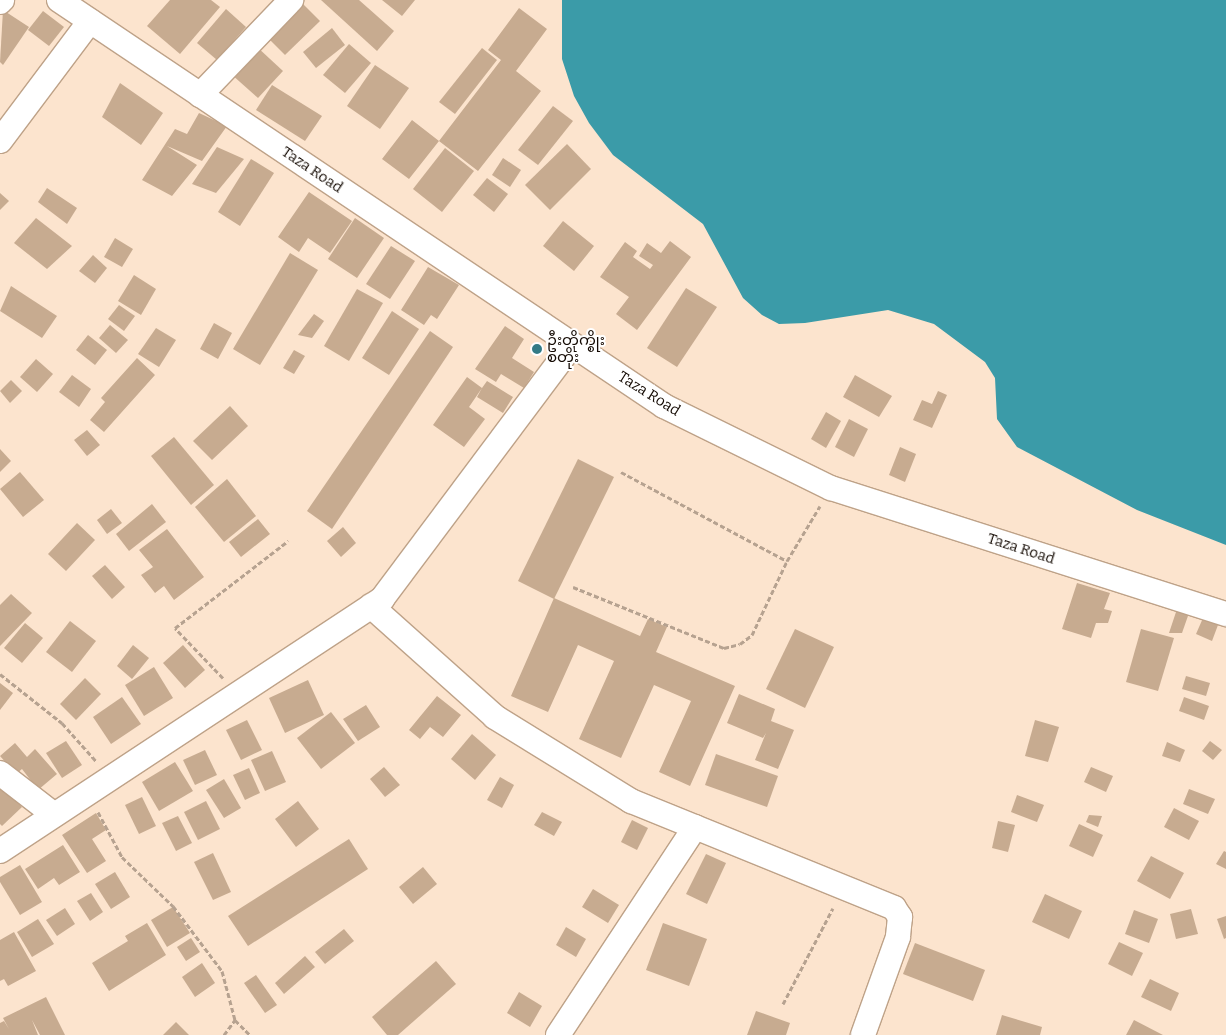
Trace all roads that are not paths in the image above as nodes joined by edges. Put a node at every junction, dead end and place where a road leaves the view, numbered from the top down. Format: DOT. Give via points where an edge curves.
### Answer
graph roads {
  1 [pos="58,0"];
  2 [pos="291,0"];
  3 [pos="90,21"];
  4 [pos="200,95"];
  5 [pos="0,142"];
  6 [pos="572,345"];
  7 [pos="371,606"];
  8 [pos="1226,614"];
  9 [pos="0,773"];
  10 [pos="53,814"];
  11 [pos="694,827"];
  12 [pos="0,851"];
  13 [pos="558,1035"];
  14 [pos="862,1035"];
  1 -- 3 [label="street, Taza Road"];
  2 -- 4 [label="street"];
  3 -- 4 [label="street, Taza Road"];
  3 -- 5 [label="street"];
  4 -- 6 [label="street, Taza Road"];
  6 -- 7 [label="street" via="382,599"];
  6 -- 8 [label="street, Taza Road" via="664,406 831,488"];
  7 -- 10 [label="street"];
  7 -- 11 [label="street" via="495,718 631,801"];
  9 -- 10 [label="street"];
  10 -- 12 [label="street"];
  11 -- 13 [label="street"];
  11 -- 14 [label="street" via="894,908 901,925"];
}
